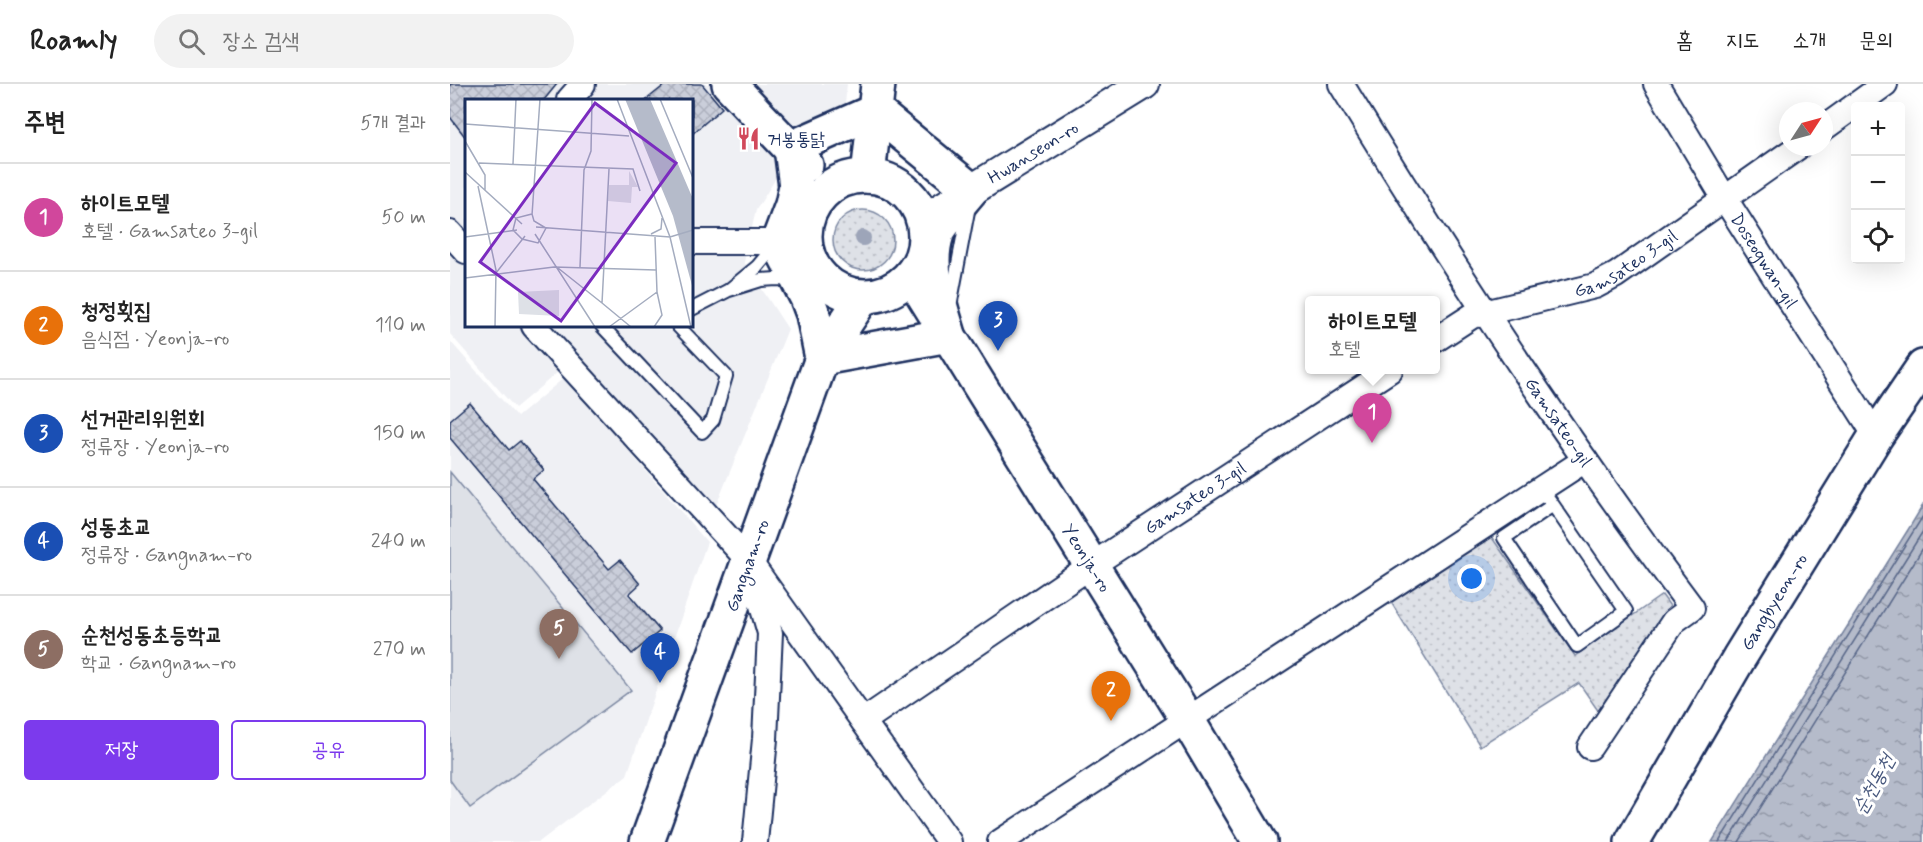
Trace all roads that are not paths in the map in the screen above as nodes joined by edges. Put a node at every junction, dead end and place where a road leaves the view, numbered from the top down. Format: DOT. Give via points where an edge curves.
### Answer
graph roads {
  1 [pos="583,84"];
  2 [pos="729,84"];
  3 [pos="1144,84"];
  4 [pos="1341,84"];
  5 [pos="1656,84"];
  6 [pos="1885,84"];
  7 [pos="876,97"];
  8 [pos="570,99"];
  9 [pos="1833,122"];
  10 [pos="791,148"];
  11 [pos="1785,156"];
  12 [pos="868,176"];
  13 [pos="827,189"];
  14 [pos="971,190"];
  15 [pos="1725,199"];
  16 [pos="923,220"];
  17 [pos="693,242"];
  18 [pos="792,245"];
  19 [pos="911,275"];
  20 [pos="811,281"];
  21 [pos="729,290"];
  22 [pos="863,297"];
  23 [pos="693,308"];
  24 [pos="1486,312"];
  25 [pos="535,327"];
  26 [pos="603,327"];
  27 [pos="679,327"];
  28 [pos="948,335"];
  29 [pos="1440,337"];
  30 [pos="822,358"];
  31 [pos="1923,367"];
  32 [pos="1382,374"];
  33 [pos="1875,436"];
  34 [pos="1585,460"];
  35 [pos="1547,496"];
  36 [pos="749,561"];
  37 [pos="1092,565"];
  38 [pos="1187,719"];
  39 [pos="863,721"];
  40 [pos="1590,747"];
  41 [pos="647,842"];
  42 [pos="755,842"];
  43 [pos="949,842"];
  44 [pos="1000,842"];
  45 [pos="1260,842"];
  46 [pos="1632,842"];
  1 -- 8 [label="street"];
  2 -- 10 [label="main road"];
  3 -- 14 [label="street, Hwanseon-ro"];
  4 -- 24 [label="street, Gamsateo-gil"];
  5 -- 15 [label="street, Doseogwan-gil"];
  6 -- 9 [label="street"];
  7 -- 10 [label="main road"];
  7 -- 12 [label="main road"];
  7 -- 14 [label="main road"];
  10 -- 13 [label="main road"];
  10 -- 18 [label="main road" via="796,186"];
  11 -- 15 [label="street, Gamsateo 3-gil"];
  12 -- 13 [label="main road" via="839,181"];
  12 -- 16 [label="main road" via="903,189"];
  13 -- 18 [label="main road" via="816,201 804,232"];
  14 -- 16 [label="street, Hwanseon-ro"];
  14 -- 28 [label="main road" via="937,233 936,290"];
  15 -- 24 [label="street, Gamsateo 3-gil" via="1595,286"];
  15 -- 33 [label="street, Doseogwan-gil"];
  16 -- 19 [label="main road" via="925,240 921,259"];
  17 -- 18 [label="street"];
  18 -- 20 [label="main road" via="810,263"];
  18 -- 21 [label="lane"];
  19 -- 22 [label="main road" via="897,288"];
  19 -- 28 [label="main road, Yeonja-ro"];
  20 -- 21 [label="lane" via="761,280"];
  20 -- 22 [label="main road"];
  20 -- 30 [label="main road"];
  21 -- 23 [label="lane"];
  22 -- 30 [label="main road, Gangnam-ro"];
  24 -- 29 [label="street, Gamsateo 3-gil" via="1472,316"];
  24 -- 34 [label="street, Gamsateo-gil"];
  25 -- 36 [label="street"];
  26 -- 27 [label="lane" via="702,432 713,420 726,376"];
  28 -- 30 [label="main road"];
  28 -- 37 [label="main road, Yeonja-ro"];
  30 -- 36 [label="main road, Gangnam-ro"];
  31 -- 33 [label="main road, Gangbyeon-ro"];
  32 -- 37 [label="street, Gamsateo 3-gil"];
  33 -- 46 [label="main road, Gangbyeon-ro"];
  34 -- 35 [label="street"];
  34 -- 40 [label="street, Gamsateo-gil" via="1692,608 1674,621"];
  35 -- 35 [label="lane" via="1626,611 1577,646 1504,538"];
  35 -- 38 [label="street"];
  36 -- 39 [label="street"];
  36 -- 41 [label="main road, Gangnam-ro"];
  36 -- 42 [label="street" via="770,633"];
  37 -- 38 [label="main road, Yeonja-ro"];
  37 -- 39 [label="street, Gamsateo 3-gil"];
  38 -- 44 [label="street"];
  38 -- 45 [label="main road, Yeonja-ro"];
  39 -- 43 [label="street"];
}
